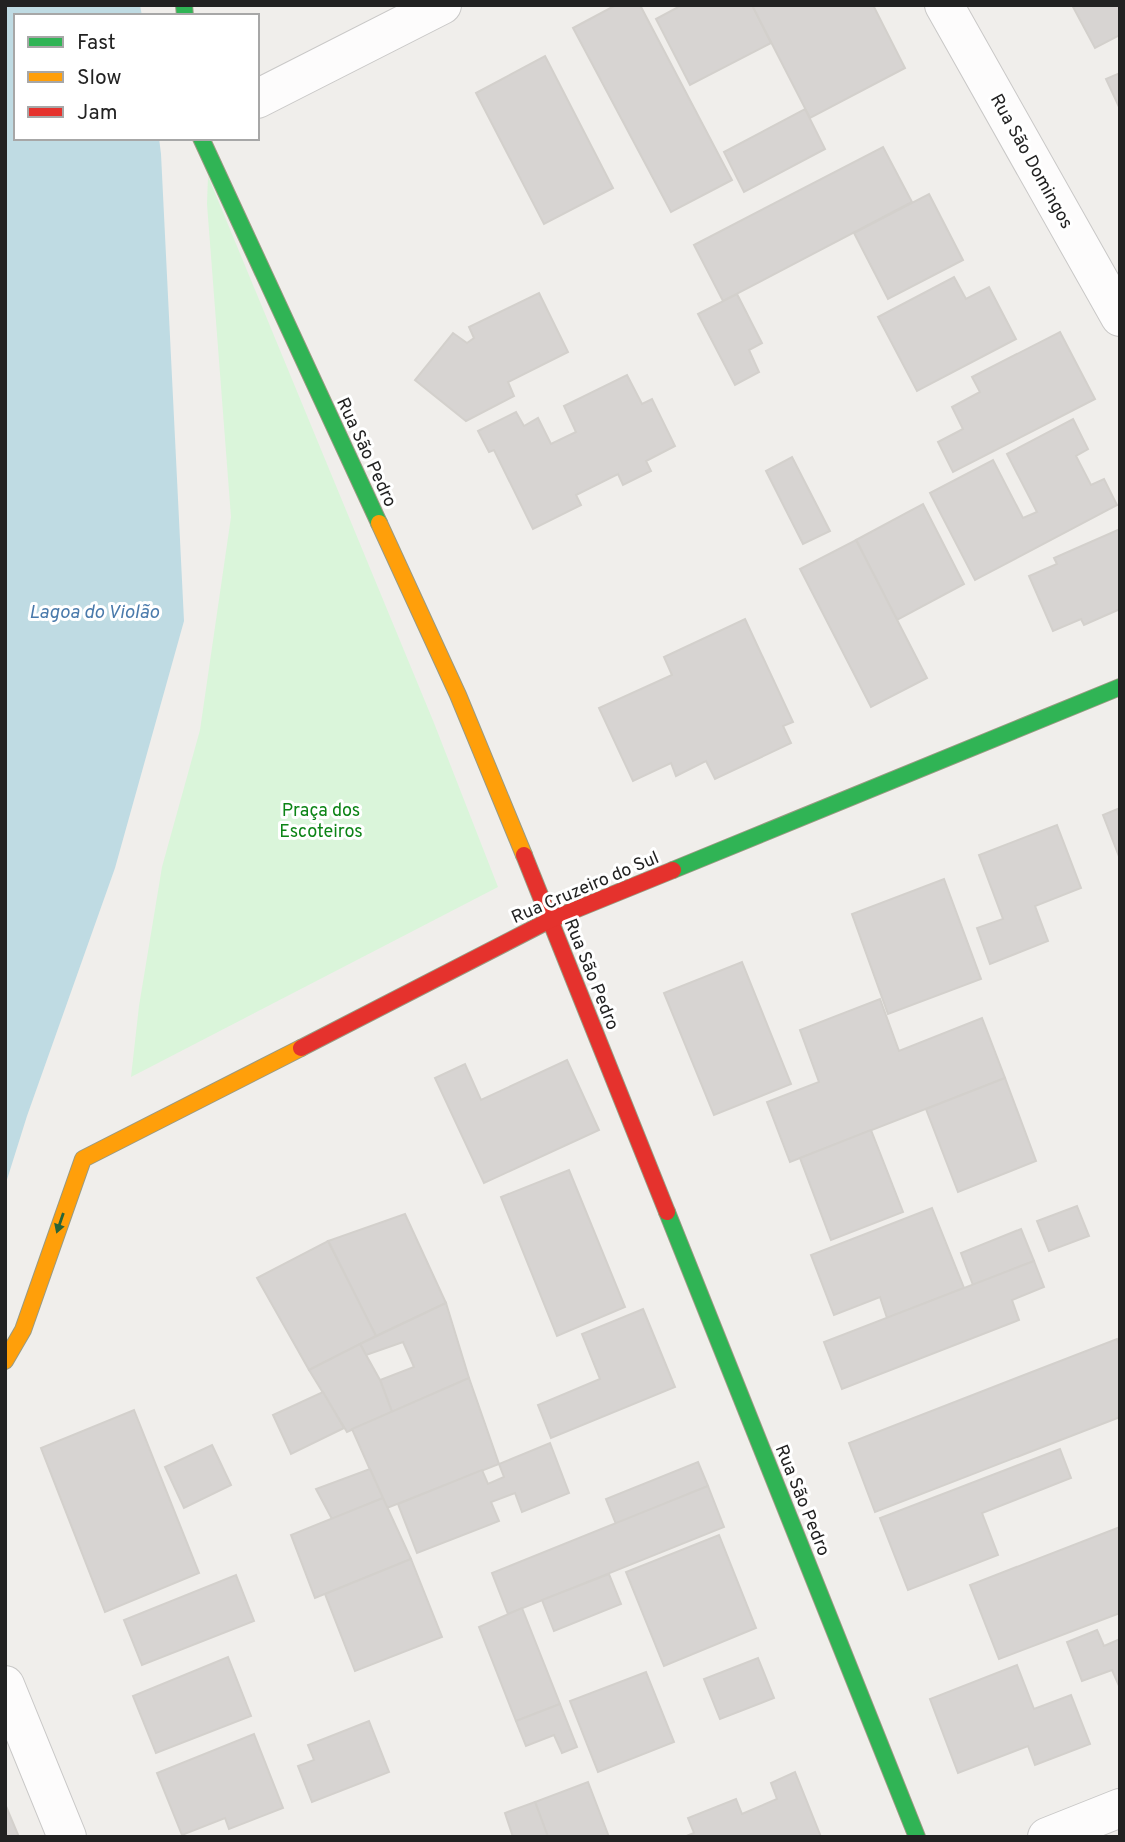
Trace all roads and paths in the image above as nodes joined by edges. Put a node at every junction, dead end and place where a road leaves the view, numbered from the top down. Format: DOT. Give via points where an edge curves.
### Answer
graph roads {
  1 [pos="442,5"];
  2 [pos="944,5"];
  3 [pos="259,98"];
  4 [pos="202,140"];
  5 [pos="1120,317"];
  6 [pos="1120,687"];
  7 [pos="550,920"];
  8 [pos="5,1361"];
  9 [pos="5,1685"];
  10 [pos="1120,1808"];
  11 [pos="67,1837"];
  12 [pos="917,1837"];
  13 [pos="1047,1837"];
  1 -- 3 [label="street"];
  2 -- 5 [label="street, Rua São Domingos"];
  4 -- 7 [label="street, Rua São Pedro" via="458,695"];
  6 -- 7 [label="street, Rua Cruzeiro do Sul"];
  7 -- 8 [label="street, Rua Cruzeiro do Sul, one-way" via="83,1159 23,1330"];
  7 -- 12 [label="street, Rua São Pedro"];
  9 -- 11 [label="street"];
  10 -- 13 [label="street"];
}
